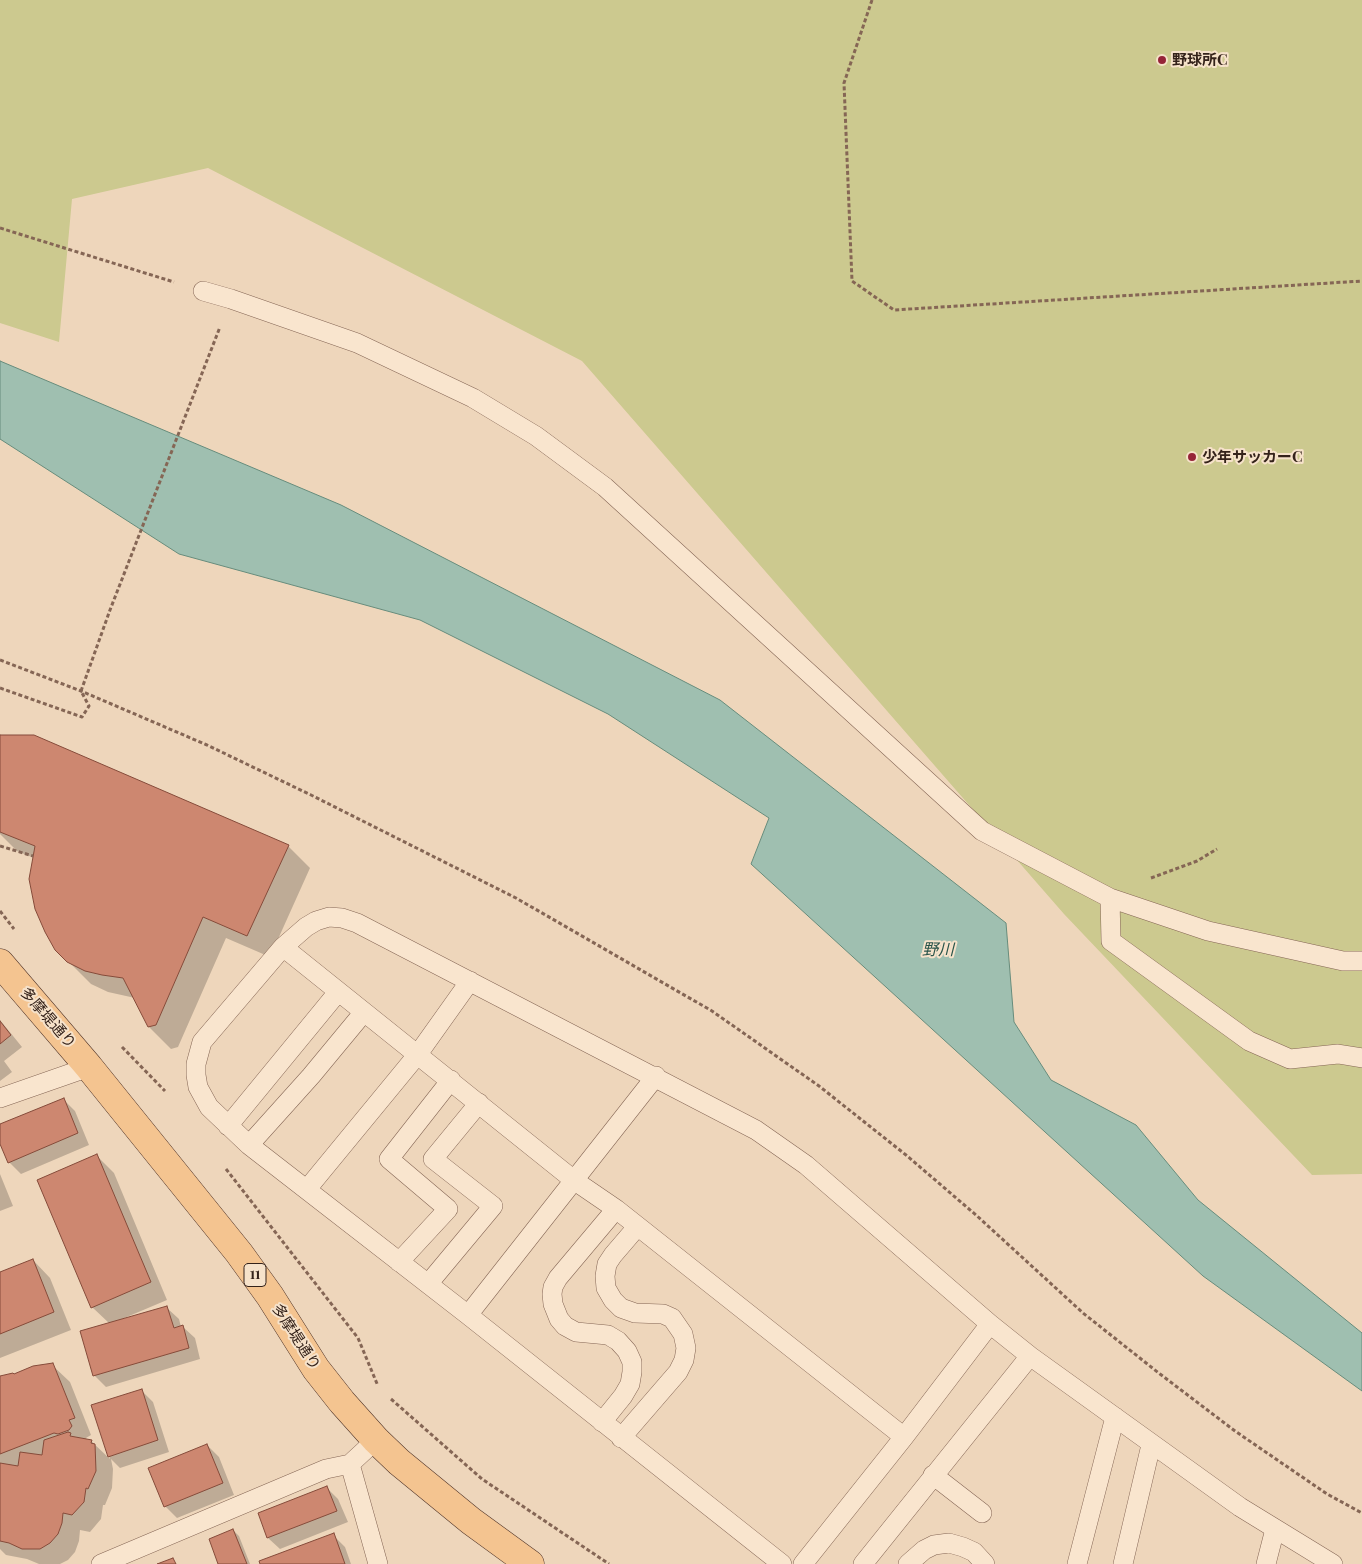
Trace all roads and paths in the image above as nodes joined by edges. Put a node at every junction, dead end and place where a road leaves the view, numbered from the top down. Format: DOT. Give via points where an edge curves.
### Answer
graph roads {
  1 [pos="872,0"];
  2 [pos="0,228"];
  3 [pos="1362,281"];
  4 [pos="203,291"];
  5 [pos="231,299"];
  6 [pos="0,660"];
  7 [pos="0,688"];
  8 [pos="81,691"];
  9 [pos="0,846"];
  10 [pos="1217,849"];
  11 [pos="33,856"];
  12 [pos="1110,898"];
  13 [pos="0,911"];
  14 [pos="18,934"];
  15 [pos="283,947"];
  16 [pos="1362,961"];
  17 [pos="0,963"];
  18 [pos="470,981"];
  19 [pos="338,992"];
  20 [pos="364,1012"];
  21 [pos="116,1041"];
  22 [pos="418,1054"];
  23 [pos="1362,1058"];
  24 [pos="89,1067"];
  25 [pos="656,1076"];
  26 [pos="451,1080"];
  27 [pos="0,1098"];
  28 [pos="170,1098"];
  29 [pos="479,1103"];
  30 [pos="228,1126"];
  31 [pos="249,1145"];
  32 [pos="225,1168"];
  33 [pos="575,1180"];
  34 [pos="306,1189"];
  35 [pos="616,1209"];
  36 [pos="637,1226"];
  37 [pos="399,1262"];
  38 [pos="428,1284"];
  39 [pos="468,1315"];
  40 [pos="990,1324"];
  41 [pos="1030,1356"];
  42 [pos="380,1390"];
  43 [pos="387,1396"];
  44 [pos="1115,1417"];
  45 [pos="602,1422"];
  46 [pos="904,1437"];
  47 [pos="621,1438"];
  48 [pos="376,1440"];
  49 [pos="1151,1445"];
  50 [pos="350,1464"];
  51 [pos="933,1475"];
  52 [pos="982,1513"];
  53 [pos="1362,1513"];
  54 [pos="1275,1529"];
  55 [pos="1311,1558"];
  56 [pos="101,1564"];
  57 [pos="378,1564"];
  58 [pos="530,1564"];
  59 [pos="609,1564"];
  60 [pos="782,1564"];
  61 [pos="803,1564"];
  62 [pos="863,1564"];
  63 [pos="908,1564"];
  64 [pos="985,1564"];
  65 [pos="1077,1564"];
  66 [pos="1123,1564"];
  67 [pos="1266,1564"];
  68 [pos="1333,1564"];
  1 -- 3 [label="path" via="844,83 852,282 894,310"];
  2 -- 4 [label="path"];
  4 -- 5 [label="lane"];
  5 -- 8 [label="path"];
  5 -- 12 [label="lane" via="357,343 473,398 536,436 605,487 982,831"];
  6 -- 8 [label="path"];
  7 -- 8 [label="path" via="82,717 89,706"];
  8 -- 53 [label="path" via="207,745 424,851 516,898 712,1011 820,1086 906,1155 1083,1313 1160,1374 1289,1468"];
  9 -- 11 [label="path"];
  10 -- 12 [label="path" via="1197,861 1164,872"];
  12 -- 16 [label="lane" via="1208,931 1343,961"];
  12 -- 23 [label="lane" via="1111,941 1249,1040 1290,1059 1338,1054"];
  13 -- 14 [label="path"];
  15 -- 18 [label="lane" via="316,922 328,917 342,918"];
  15 -- 19 [label="lane"];
  15 -- 30 [label="lane" via="202,1042 196,1064 198,1087 209,1107"];
  17 -- 24 [label="main road, 多摩堤通り / 11"];
  18 -- 22 [label="lane"];
  18 -- 25 [label="lane"];
  19 -- 20 [label="lane"];
  19 -- 30 [label="lane"];
  20 -- 22 [label="lane"];
  20 -- 31 [label="lane"];
  21 -- 28 [label="path"];
  22 -- 26 [label="lane"];
  22 -- 34 [label="lane"];
  24 -- 27 [label="lane"];
  24 -- 48 [label="main road, 多摩堤通り / 11" via="239,1253 316,1369"];
  25 -- 33 [label="lane"];
  25 -- 40 [label="lane" via="756,1130 806,1165"];
  26 -- 29 [label="lane"];
  26 -- 37 [label="lane" via="389,1159 448,1209"];
  29 -- 33 [label="lane"];
  29 -- 38 [label="lane" via="433,1159 493,1206"];
  30 -- 31 [label="lane"];
  31 -- 34 [label="lane"];
  32 -- 42 [label="path" via="358,1338"];
  33 -- 35 [label="lane"];
  33 -- 39 [label="lane"];
  34 -- 37 [label="lane"];
  35 -- 36 [label="lane"];
  35 -- 45 [label="lane" via="558,1278 552,1294 559,1319 565,1326 576,1332 608,1335 627,1351 632,1362 630,1384"];
  36 -- 46 [label="lane"];
  36 -- 47 [label="lane" via="607,1264 606,1288 621,1308 672,1318 683,1334 686,1348 678,1372"];
  37 -- 38 [label="lane"];
  38 -- 39 [label="lane"];
  39 -- 45 [label="lane"];
  40 -- 41 [label="lane"];
  40 -- 46 [label="lane"];
  41 -- 44 [label="lane"];
  41 -- 51 [label="lane"];
  43 -- 59 [label="path" via="482,1479"];
  44 -- 49 [label="lane"];
  44 -- 65 [label="lane"];
  45 -- 47 [label="lane"];
  46 -- 61 [label="lane"];
  47 -- 60 [label="lane"];
  48 -- 50 [label="lane"];
  48 -- 58 [label="main road, 多摩堤通り / 11" via="423,1482"];
  49 -- 54 [label="lane"];
  49 -- 66 [label="lane"];
  50 -- 56 [label="lane" via="326,1469"];
  50 -- 57 [label="lane"];
  51 -- 52 [label="lane"];
  51 -- 62 [label="lane"];
  54 -- 55 [label="lane"];
  54 -- 67 [label="lane"];
  55 -- 68 [label="lane"];
  63 -- 64 [label="lane" via="924,1550 949,1543 974,1552"];
}
